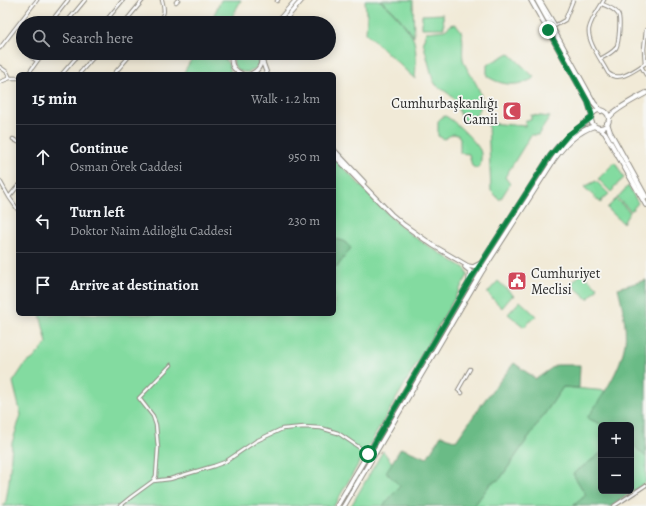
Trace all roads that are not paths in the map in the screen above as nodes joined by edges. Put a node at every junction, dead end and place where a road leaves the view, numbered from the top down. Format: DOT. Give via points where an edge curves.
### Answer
graph roads {
  1 [pos="37,0"];
  2 [pos="68,0"];
  3 [pos="85,0"];
  4 [pos="143,0"];
  5 [pos="162,0"];
  6 [pos="296,0"];
  7 [pos="302,0"];
  8 [pos="531,0"];
  9 [pos="537,0"];
  10 [pos="540,0"];
  11 [pos="573,0"];
  12 [pos="604,0"];
  13 [pos="121,1"];
  14 [pos="602,4"];
  15 [pos="25,16"];
  16 [pos="55,16"];
  17 [pos="72,16"];
  18 [pos="110,16"];
  19 [pos="130,16"];
  20 [pos="163,16"];
  21 [pos="282,16"];
  22 [pos="288,16"];
  23 [pos="554,26"];
  24 [pos="16,27"];
  25 [pos="548,30"];
  26 [pos="646,30"];
  27 [pos="0,48"];
  28 [pos="600,59"];
  29 [pos="74,60"];
  30 [pos="91,60"];
  31 [pos="126,60"];
  32 [pos="231,60"];
  33 [pos="261,60"];
  34 [pos="263,60"];
  35 [pos="37,61"];
  36 [pos="646,64"];
  37 [pos="233,66"];
  38 [pos="641,66"];
  39 [pos="0,67"];
  40 [pos="29,72"];
  41 [pos="64,72"];
  42 [pos="81,72"];
  43 [pos="116,72"];
  44 [pos="232,72"];
  45 [pos="238,72"];
  46 [pos="254,72"];
  47 [pos="266,72"];
  48 [pos="646,75"];
  49 [pos="10,78"];
  50 [pos="16,78"];
  51 [pos="0,82"];
  52 [pos="646,93"];
  53 [pos="622,107"];
  54 [pos="603,111"];
  55 [pos="591,117"];
  56 [pos="608,121"];
  57 [pos="594,126"];
  58 [pos="599,128"];
  59 [pos="12,139"];
  60 [pos="16,141"];
  61 [pos="336,152"];
  62 [pos="336,157"];
  63 [pos="0,181"];
  64 [pos="16,188"];
  65 [pos="9,197"];
  66 [pos="646,197"];
  67 [pos="646,205"];
  68 [pos="16,207"];
  69 [pos="398,220"];
  70 [pos="444,252"];
  71 [pos="481,263"];
  72 [pos="469,282"];
  73 [pos="171,365"];
  74 [pos="470,369"];
  75 [pos="462,393"];
  76 [pos="363,450"];
  77 [pos="153,481"];
  78 [pos="646,485"];
  79 [pos="120,506"];
  80 [pos="337,506"];
  81 [pos="344,506"];
  82 [pos="614,506"];
  1 -- 15 [label="street"];
  2 -- 16 [label="street"];
  3 -- 17 [label="street"];
  4 -- 19 [label="street"];
  5 -- 20 [label="street"];
  6 -- 21 [label="street"];
  7 -- 22 [label="street"];
  8 -- 25 [label="main road"];
  9 -- 23 [label="main road"];
  10 -- 23 [label="street"];
  11 -- 23 [label="street" via="566,18"];
  12 -- 14 [label="street"];
  13 -- 18 [label="street"];
  14 -- 28 [label="street" via="589,29 591,42"];
  14 -- 28 [label="street" via="619,14 620,20 618,45"];
  23 -- 25 [label="street"];
  23 -- 54 [label="main road" via="594,103"];
  24 -- 27 [label="street"];
  25 -- 55 [label="main road" via="588,102"];
  26 -- 36 [label="street"];
  28 -- 38 [label="street" via="608,72 616,77 621,77"];
  29 -- 41 [label="street"];
  30 -- 42 [label="street"];
  31 -- 43 [label="street"];
  32 -- 37 [label="street"];
  33 -- 46 [label="street" via="260,67"];
  34 -- 47 [label="street"];
  35 -- 40 [label="street"];
  36 -- 38 [label="street"];
  37 -- 44 [label="street"];
  37 -- 45 [label="street"];
  38 -- 48 [label="street"];
  39 -- 49 [label="street"];
  49 -- 50 [label="street"];
  49 -- 51 [label="street"];
  52 -- 53 [label="main road"];
  53 -- 54 [label="main road"];
  53 -- 56 [label="main road" via="610,115"];
  54 -- 55 [label="main road" via="595,112"];
  54 -- 56 [label="main road"];
  55 -- 57 [label="main road"];
  55 -- 71 [label="main road" via="568,135 550,156"];
  56 -- 58 [label="main road" via="605,126"];
  56 -- 66 [label="main road" via="609,129"];
  57 -- 58 [label="main road"];
  57 -- 81 [label="main road" via="574,137 555,158 481,273"];
  58 -- 67 [label="main road" via="609,140"];
  59 -- 60 [label="street"];
  61 -- 69 [label="street"];
  62 -- 69 [label="street"];
  63 -- 65 [label="street"];
  64 -- 65 [label="street"];
  65 -- 68 [label="street"];
  69 -- 70 [label="street"];
  70 -- 71 [label="street" via="468,266 473,267"];
  70 -- 72 [label="street" via="467,268 470,274"];
  71 -- 72 [label="main road"];
  72 -- 80 [label="main road"];
  73 -- 77 [label="street" via="139,398 156,425 158,466"];
  74 -- 75 [label="street" via="458,390"];
  76 -- 77 [label="street" via="338,434 321,428 282,429 256,441 225,462 170,479"];
  77 -- 79 [label="street"];
  78 -- 82 [label="street"];
}
